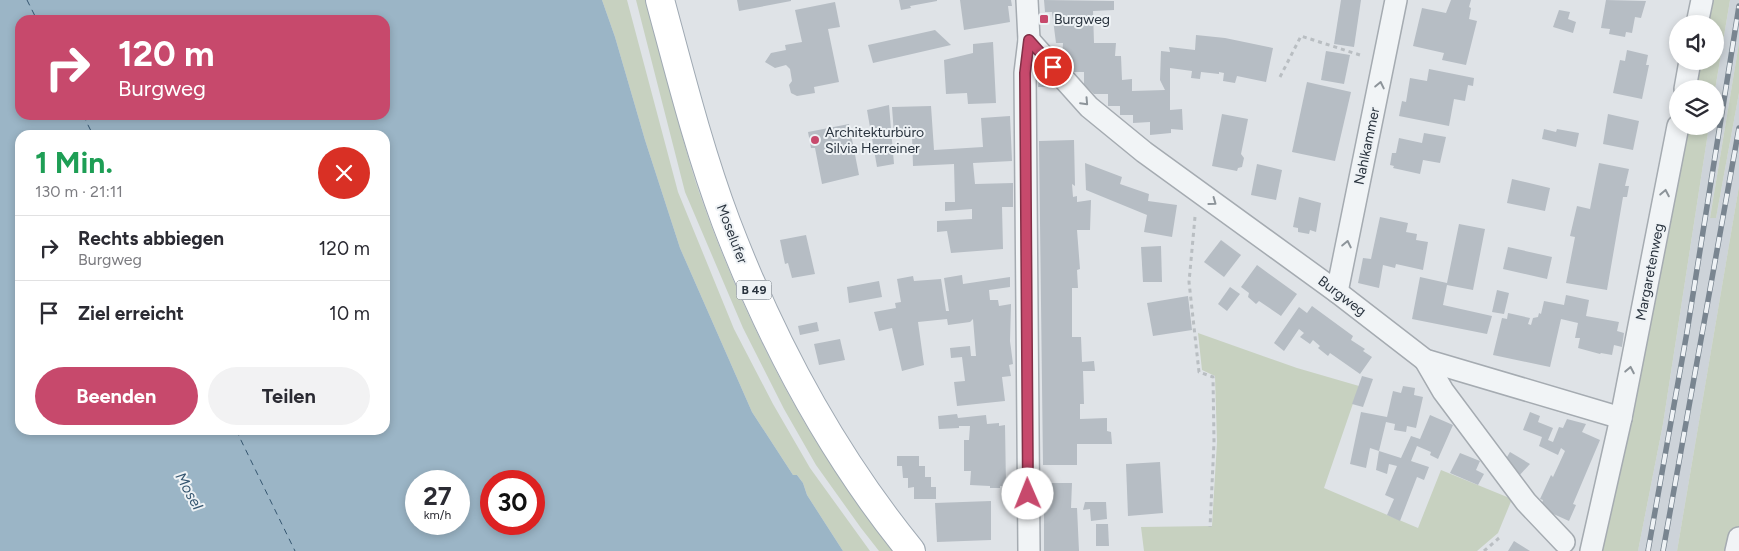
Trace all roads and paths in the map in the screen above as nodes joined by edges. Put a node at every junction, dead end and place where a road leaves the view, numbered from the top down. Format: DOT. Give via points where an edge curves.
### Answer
graph roads {
  1 [pos="660,0"];
  2 [pos="1027,0"];
  3 [pos="1396,0"];
  4 [pos="1702,0"];
  5 [pos="1699,15"];
  6 [pos="1029,40"];
  7 [pos="1384,64"];
  8 [pos="1280,77"];
  9 [pos="1676,135"];
  10 [pos="1204,195"];
  11 [pos="1337,292"];
  12 [pos="1426,360"];
  13 [pos="1621,418"];
  14 [pos="1210,527"];
  15 [pos="1498,538"];
  16 [pos="1739,538"];
  17 [pos="1564,542"];
  18 [pos="911,551"];
  19 [pos="1029,551"];
  20 [pos="1484,551"];
  21 [pos="1591,551"];
  22 [pos="1736,551"];
  1 -- 18 [label="main road, Moselufer / B 49" via="711,178 772,330 789,366 833,440"];
  2 -- 6 [label="street"];
  3 -- 7 [label="street, Nahlkammer"];
  4 -- 5 [label="street"];
  6 -- 10 [label="street, Burgweg, one-way" via="1089,107"];
  6 -- 19 [label="street" via="1025,82"];
  7 -- 8 [label="path" via="1302,36"];
  11 -- 7 [label="street, Nahlkammer, one-way"];
  13 -- 9 [label="street, Margaretenweg, one-way"];
  10 -- 11 [label="street, Burgweg, one-way"];
  10 -- 14 [label="path" via="1196,210 1189,282 1199,372 1214,377"];
  11 -- 12 [label="street, Burgweg"];
  12 -- 13 [label="street, Burgweg"];
  12 -- 17 [label="street, Burgweg" via="1443,390 1526,502"];
  13 -- 21 [label="street"];
  15 -- 20 [label="path"];
  16 -- 22 [label="street"];
}
